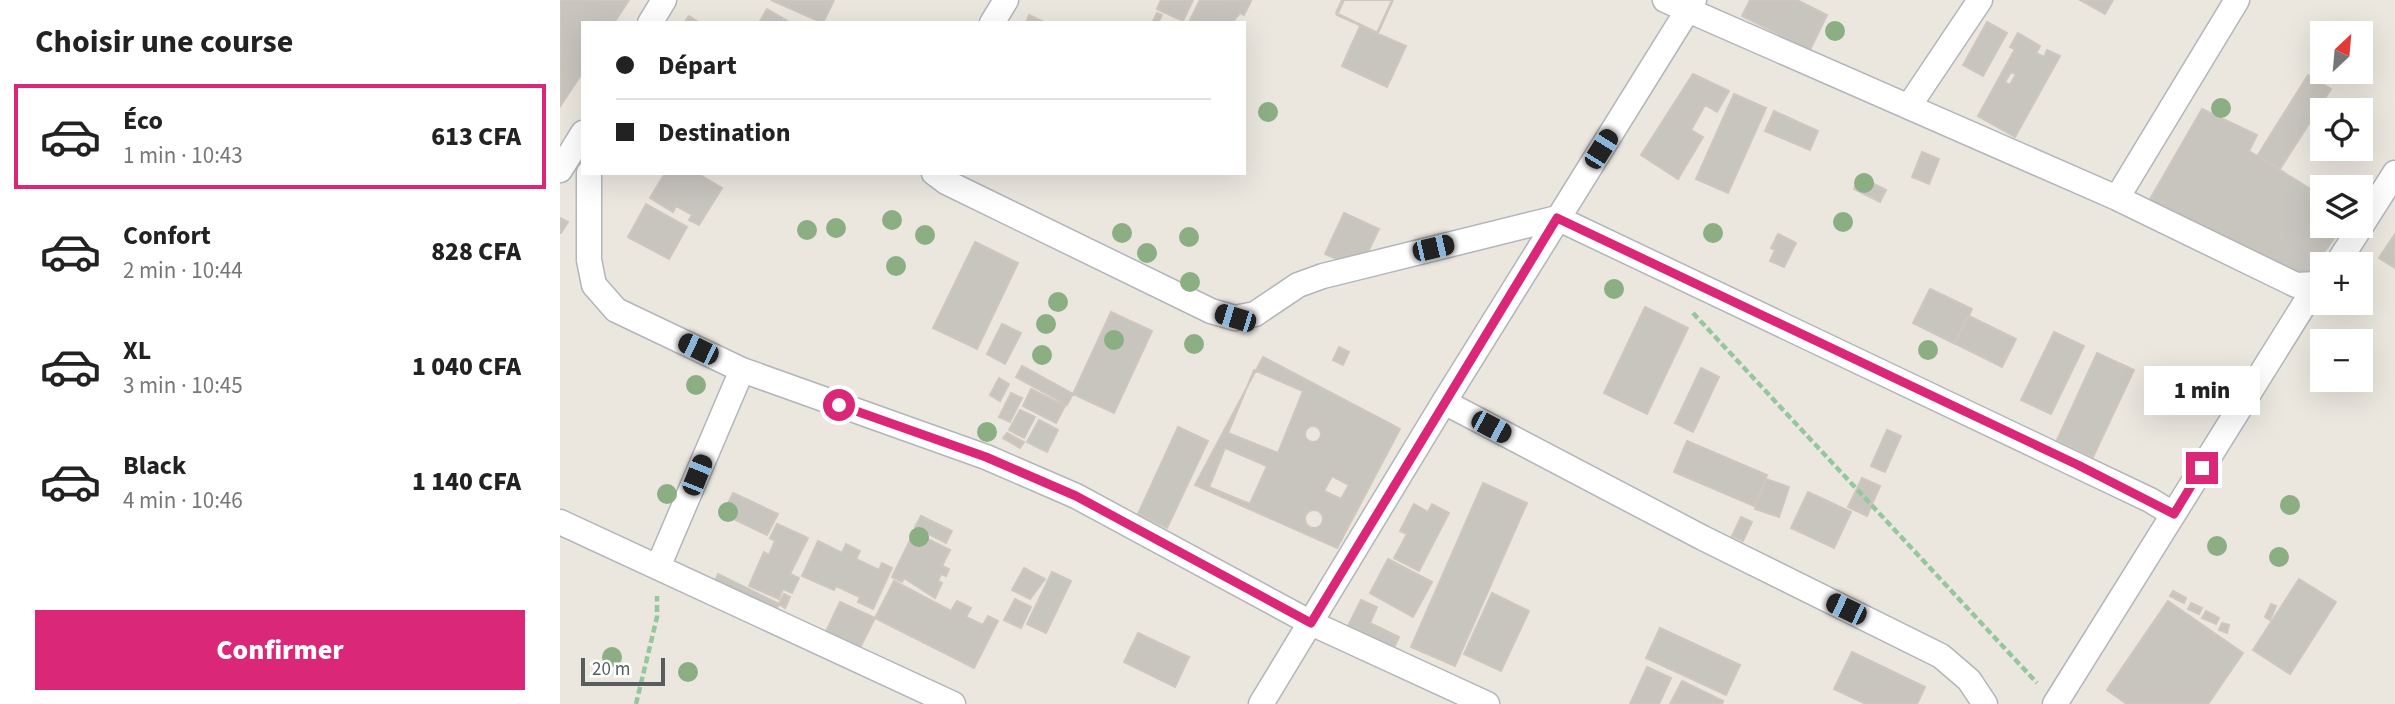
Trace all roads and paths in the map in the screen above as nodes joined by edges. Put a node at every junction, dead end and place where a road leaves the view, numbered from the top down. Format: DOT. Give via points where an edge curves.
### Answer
graph roads {
  1 [pos="664,0"];
  2 [pos="1006,0"];
  3 [pos="1665,0"];
  4 [pos="1980,0"];
  5 [pos="2237,0"];
  6 [pos="1691,6"];
  7 [pos="651,21"];
  8 [pos="993,21"];
  9 [pos="1909,106"];
  10 [pos="581,136"];
  11 [pos="560,170"];
  12 [pos="2395,173"];
  13 [pos="589,175"];
  14 [pos="937,175"];
  15 [pos="2117,198"];
  16 [pos="1557,218"];
  17 [pos="2345,252"];
  18 [pos="2310,283"];
  19 [pos="2310,298"];
  20 [pos="1691,311"];
  21 [pos="742,370"];
  22 [pos="1444,402"];
  23 [pos="2174,514"];
  24 [pos="560,522"];
  25 [pos="657,566"];
  26 [pos="1311,623"];
  27 [pos="2055,703"];
  28 [pos="636,704"];
  29 [pos="953,704"];
  30 [pos="1261,704"];
  31 [pos="1487,704"];
  32 [pos="1985,704"];
  1 -- 7 [label="street"];
  2 -- 8 [label="street"];
  3 -- 6 [label="street"];
  4 -- 9 [label="street"];
  5 -- 15 [label="street"];
  6 -- 9 [label="street"];
  6 -- 16 [label="street"];
  9 -- 15 [label="street"];
  10 -- 11 [label="street"];
  12 -- 17 [label="street"];
  13 -- 21 [label="street" via="589,260 594,285 616,310"];
  14 -- 16 [label="street" via="1199,305 1235,318 1255,314 1298,285 1323,276"];
  15 -- 18 [label="street" via="2296,285"];
  16 -- 22 [label="street"];
  16 -- 23 [label="street"];
  19 -- 23 [label="street"];
  20 -- 27 [label="path"];
  21 -- 25 [label="street"];
  21 -- 26 [label="street" via="986,457 1076,496"];
  22 -- 26 [label="street"];
  22 -- 32 [label="street" via="1941,656 1969,680"];
  23 -- 27 [label="street"];
  24 -- 25 [label="street"];
  25 -- 28 [label="path" via="657,617"];
  25 -- 29 [label="street"];
  26 -- 30 [label="street"];
  26 -- 31 [label="street"];
}
